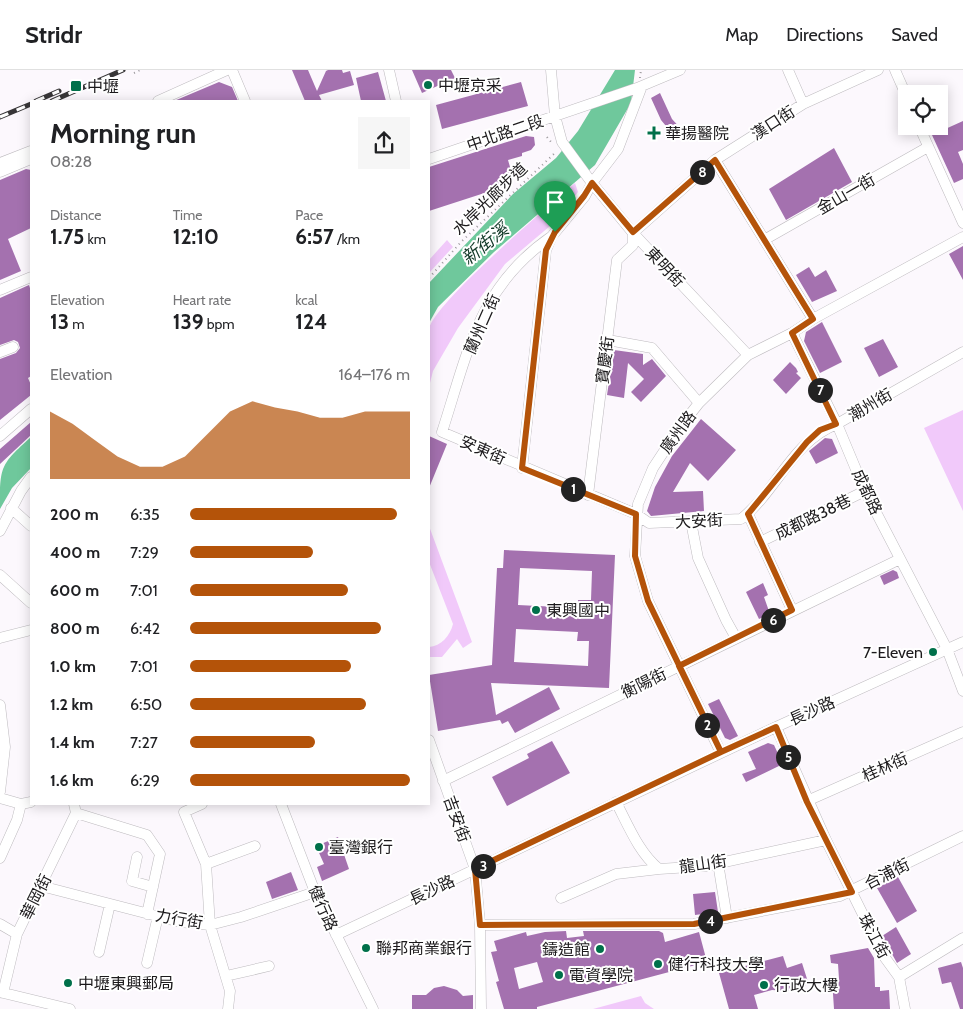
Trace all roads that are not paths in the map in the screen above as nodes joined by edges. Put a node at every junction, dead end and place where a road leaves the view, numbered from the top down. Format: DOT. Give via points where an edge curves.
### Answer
graph roads {
  1 [pos="227,70"];
  2 [pos="232,70"];
  3 [pos="389,70"];
  4 [pos="551,70"];
  5 [pos="680,70"];
  6 [pos="788,70"];
  7 [pos="878,70"];
  8 [pos="896,70"];
  9 [pos="902,85"];
  10 [pos="640,87"];
  11 [pos="160,100"];
  12 [pos="245,100"];
  13 [pos="396,100"];
  14 [pos="802,104"];
  15 [pos="555,116"];
  16 [pos="923,135"];
  17 [pos="928,147"];
  18 [pos="30,151"];
  19 [pos="30,159"];
  20 [pos="430,159"];
  21 [pos="715,160"];
  22 [pos="0,164"];
  23 [pos="0,172"];
  24 [pos="589,179"];
  25 [pos="963,223"];
  26 [pos="633,232"];
  27 [pos="552,236"];
  28 [pos="963,237"];
  29 [pos="764,240"];
  30 [pos="30,277"];
  31 [pos="0,290"];
  32 [pos="813,319"];
  33 [pos="792,333"];
  34 [pos="608,340"];
  35 [pos="12,347"];
  36 [pos="0,352"];
  37 [pos="963,352"];
  38 [pos="748,355"];
  39 [pos="699,403"];
  40 [pos="30,410"];
  41 [pos="836,424"];
  42 [pos="442,432"];
  43 [pos="0,436"];
  44 [pos="522,468"];
  45 [pos="30,480"];
  46 [pos="865,491"];
  47 [pos="588,495"];
  48 [pos="11,508"];
  49 [pos="636,514"];
  50 [pos="748,514"];
  51 [pos="691,522"];
  52 [pos="30,525"];
  53 [pos="0,531"];
  54 [pos="760,542"];
  55 [pos="900,559"];
  56 [pos="0,575"];
  57 [pos="30,602"];
  58 [pos="792,610"];
  59 [pos="30,630"];
  60 [pos="0,638"];
  61 [pos="736,638"];
  62 [pos="963,642"];
  63 [pos="947,649"];
  64 [pos="679,666"];
  65 [pos="963,691"];
  66 [pos="0,705"];
  67 [pos="776,727"];
  68 [pos="963,732"];
  69 [pos="430,743"];
  70 [pos="721,752"];
  71 [pos="443,781"];
  72 [pos="0,792"];
  73 [pos="0,798"];
  74 [pos="30,802"];
  75 [pos="616,802"];
  76 [pos="807,802"];
  77 [pos="20,804"];
  78 [pos="200,805"];
  79 [pos="281,805"];
  80 [pos="75,808"];
  81 [pos="963,836"];
  82 [pos="826,840"];
  83 [pos="254,846"];
  84 [pos="138,857"];
  85 [pos="0,858"];
  86 [pos="718,863"];
  87 [pos="206,864"];
  88 [pos="475,869"];
  89 [pos="659,869"];
  90 [pos="42,886"];
  91 [pos="153,886"];
  92 [pos="315,892"];
  93 [pos="852,892"];
  94 [pos="561,898"];
  95 [pos="110,904"];
  96 [pos="147,914"];
  97 [pos="158,916"];
  98 [pos="728,918"];
  99 [pos="0,924"];
  100 [pos="210,925"];
  101 [pos="480,925"];
  102 [pos="17,934"];
  103 [pos="336,935"];
  104 [pos="963,938"];
  105 [pos="99,952"];
  106 [pos="146,963"];
  107 [pos="269,966"];
  108 [pos="226,976"];
  109 [pos="899,977"];
  110 [pos="1,993"];
  111 [pos="70,1009"];
  112 [pos="228,1009"];
  113 [pos="373,1009"];
  114 [pos="481,1009"];
  115 [pos="905,1009"];
  1 -- 11 [label="street"];
  2 -- 12 [label="street"];
  3 -- 13 [label="street"];
  4 -- 15 [label="street"];
  5 -- 10 [label="street"];
  6 -- 14 [label="street"];
  7 -- 14 [label="street, 漢口街"];
  8 -- 9 [label="street"];
  10 -- 15 [label="street, 中北路二段"];
  10 -- 24 [label="street" via="618,149"];
  14 -- 21 [label="street, 漢口街"];
  15 -- 20 [label="street, 中北路二段"];
  15 -- 24 [label="street, 東明街" via="557,145"];
  16 -- 17 [label="street"];
  17 -- 25 [label="street"];
  17 -- 29 [label="street, 金山一街"];
  18 -- 22 [label="street"];
  19 -- 23 [label="street"];
  21 -- 26 [label="street, 漢口街"];
  21 -- 29 [label="street"];
  24 -- 26 [label="street, 東明街"];
  24 -- 27 [label="street" via="584,196"];
  26 -- 34 [label="street, 寶慶街" via="633,245 617,260"];
  26 -- 38 [label="street, 東明街"];
  27 -- 42 [label="street, 蘭州二街" via="506,275 488,302 475,330"];
  27 -- 44 [label="street" via="546,250"];
  28 -- 32 [label="street, 廣州路"];
  29 -- 32 [label="street"];
  30 -- 31 [label="street"];
  32 -- 33 [label="street, 廣州路"];
  33 -- 38 [label="street, 廣州路"];
  33 -- 41 [label="street, 成都路"];
  34 -- 39 [label="street" via="652,348"];
  34 -- 47 [label="street, 寶慶街"];
  35 -- 36 [label="street"];
  37 -- 41 [label="street, 潮州街"];
  38 -- 39 [label="street, 廣州路"];
  39 -- 49 [label="street, 廣州路" via="653,468"];
  40 -- 43 [label="street"];
  41 -- 46 [label="street, 成都路"];
  41 -- 50 [label="street, 潮州街" via="820,430 807,442"];
  42 -- 44 [label="street, 安東街"];
  44 -- 47 [label="street, 安東街"];
  45 -- 48 [label="street"];
  46 -- 54 [label="street, 成都路38巷"];
  46 -- 55 [label="street, 成都路"];
  47 -- 49 [label="street, 安東街"];
  48 -- 52 [label="street"];
  48 -- 53 [label="street"];
  49 -- 51 [label="street, 大安街" via="649,523"];
  49 -- 64 [label="street, 廣州路" via="635,556 648,601"];
  50 -- 51 [label="street, 大安街" via="741,519"];
  50 -- 54 [label="street"];
  51 -- 61 [label="street" via="698,558"];
  54 -- 58 [label="street"];
  55 -- 58 [label="street, 衡陽街"];
  55 -- 63 [label="street, 成都路"];
  56 -- 57 [label="street"];
  58 -- 61 [label="street, 衡陽街"];
  59 -- 60 [label="street"];
  61 -- 64 [label="street, 衡陽街"];
  62 -- 63 [label="street, 長沙路"];
  63 -- 65 [label="street, 成都路"];
  63 -- 67 [label="street, 長沙路"];
  64 -- 70 [label="street, 廣州路"];
  64 -- 71 [label="street, 衡陽街"];
  66 -- 72 [label="street" via="5,747"];
  67 -- 70 [label="street, 長沙路"];
  67 -- 76 [label="street, 珠江街"];
  68 -- 76 [label="street, 桂林街"];
  69 -- 71 [label="street, 吉安街"];
  70 -- 75 [label="street, 長沙路"];
  71 -- 88 [label="street, 吉安街"];
  73 -- 77 [label="street"];
  74 -- 77 [label="street"];
  75 -- 88 [label="street, 長沙路"];
  75 -- 89 [label="street, 龍山街" via="639,846"];
  76 -- 82 [label="street, 珠江街"];
  77 -- 85 [label="street" via="17,820"];
  78 -- 87 [label="street" via="184,812"];
  79 -- 92 [label="street, 健行路"];
  80 -- 90 [label="street, 華岡街"];
  80 -- 91 [label="street" via="146,836 160,854"];
  81 -- 93 [label="street, 合浦街"];
  82 -- 86 [label="street, 龍山街"];
  82 -- 93 [label="street, 珠江街"];
  83 -- 87 [label="street"];
  84 -- 91 [label="street" via="132,881"];
  86 -- 89 [label="street, 龍山街"];
  86 -- 98 [label="street"];
  87 -- 100 [label="street"];
  88 -- 101 [label="street, 吉安街"];
  88 -- 103 [label="street, 長沙路"];
  89 -- 94 [label="street" via="616,874"];
  90 -- 95 [label="street, 力行街"];
  90 -- 102 [label="street, 華岡街"];
  91 -- 96 [label="street"];
  92 -- 100 [label="street, 力行街"];
  92 -- 103 [label="street, 健行路"];
  93 -- 98 [label="street, 合浦街"];
  93 -- 109 [label="street, 珠江街" via="883,956"];
  95 -- 96 [label="street, 力行街"];
  95 -- 105 [label="street"];
  96 -- 97 [label="street, 力行街"];
  97 -- 100 [label="street, 力行街"];
  97 -- 106 [label="street"];
  98 -- 101 [label="street, 合浦街" via="694,924"];
  99 -- 102 [label="street"];
  100 -- 108 [label="street"];
  101 -- 114 [label="street, 吉安街"];
  102 -- 110 [label="street, 華岡街"];
  103 -- 113 [label="street, 健行路"];
  104 -- 109 [label="street"];
  107 -- 108 [label="street"];
  108 -- 112 [label="street" via="230,991"];
  109 -- 115 [label="street, 珠江街"];
  110 -- 111 [label="street"];
}
